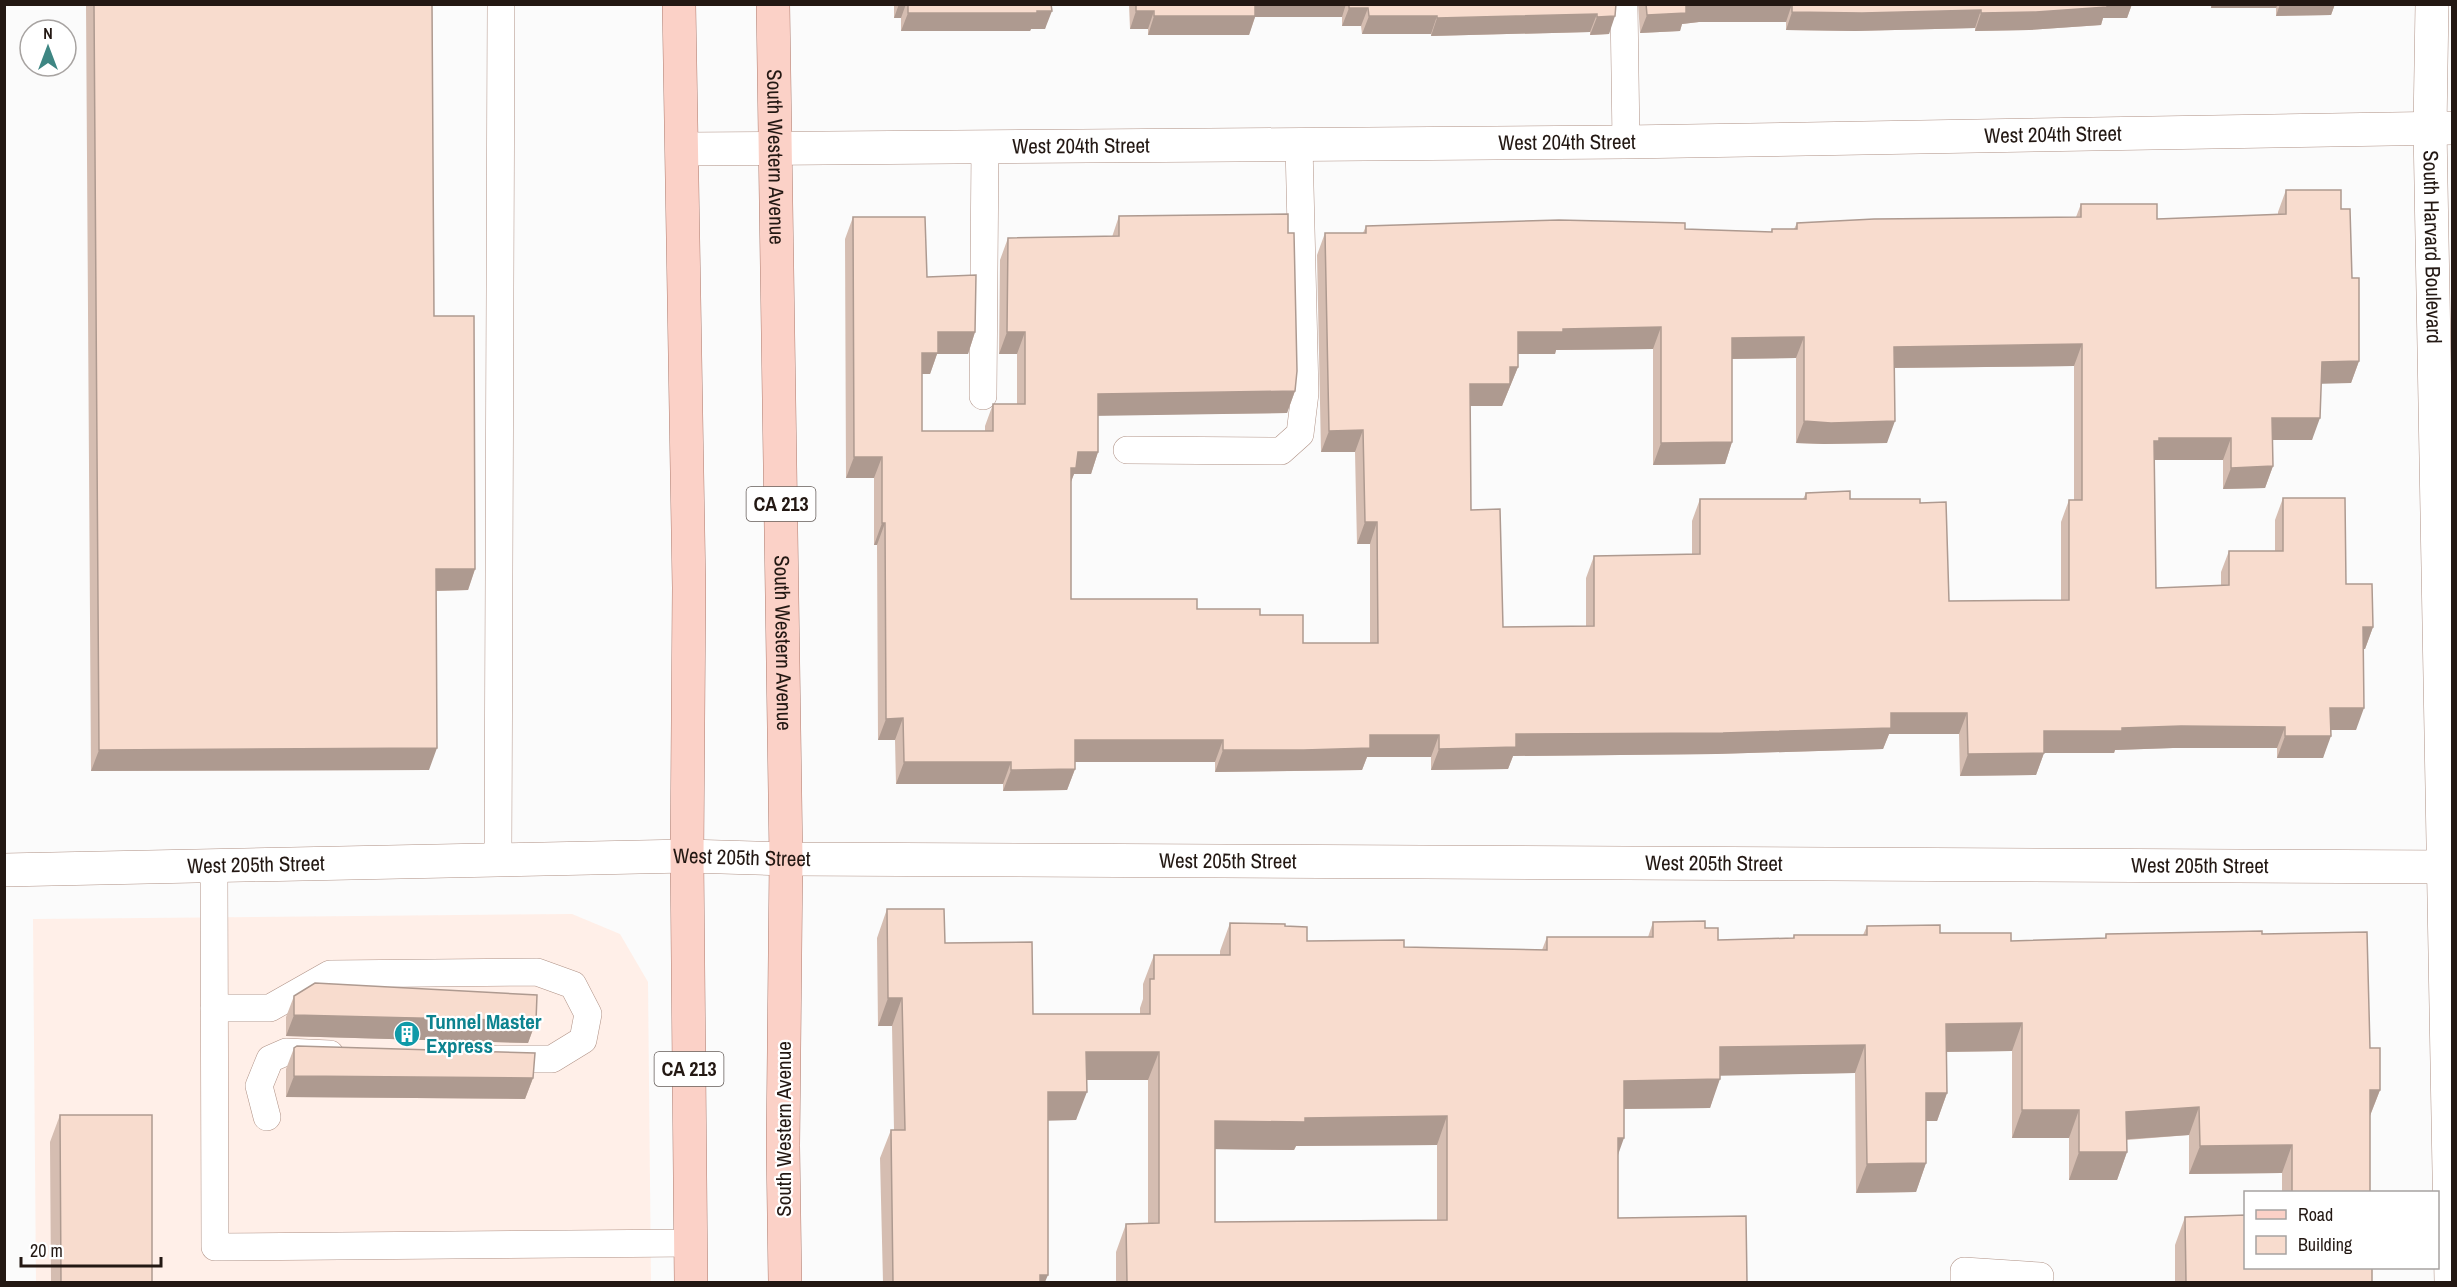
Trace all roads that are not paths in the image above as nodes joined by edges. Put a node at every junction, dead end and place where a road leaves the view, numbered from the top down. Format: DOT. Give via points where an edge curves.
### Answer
graph roads {
  1 [pos="501,4"];
  2 [pos="679,4"];
  3 [pos="773,4"];
  4 [pos="1624,4"];
  5 [pos="2432,4"];
  6 [pos="2441,128"];
  7 [pos="1626,142"];
  8 [pos="1299,145"];
  9 [pos="984,147"];
  10 [pos="682,149"];
  11 [pos="776,149"];
  12 [pos="983,396"];
  13 [pos="1127,450"];
  14 [pos="687,856"];
  15 [pos="786,859"];
  16 [pos="498,860"];
  17 [pos="214,865"];
  18 [pos="2449,867"];
  19 [pos="4,870"];
  20 [pos="214,1008"];
  21 [pos="355,1055"];
  22 [pos="470,1058"];
  23 [pos="267,1117"];
  24 [pos="691,1243"];
  25 [pos="2040,1276"];
  26 [pos="691,1282"];
  27 [pos="785,1282"];
  28 [pos="1964,1282"];
  29 [pos="2451,1282"];
  1 -- 16 [label="lane"];
  2 -- 10 [label="main road, CA 213"];
  3 -- 11 [label="main road, South Western Avenue / CA 213"];
  4 -- 7 [label="lane"];
  5 -- 6 [label="street, South Harvard Boulevard"];
  6 -- 7 [label="street, West 204th Street"];
  6 -- 18 [label="street, South Harvard Boulevard"];
  7 -- 8 [label="street, West 204th Street"];
  8 -- 9 [label="street, West 204th Street"];
  8 -- 13 [label="lane" via="1305,393 1300,434 1281,451"];
  9 -- 11 [label="street, West 204th Street"];
  9 -- 12 [label="lane"];
  10 -- 11 [label="street, West 204th Street"];
  10 -- 14 [label="main road, CA 213" via="689,588"];
  11 -- 15 [label="main road, South Western Avenue / CA 213"];
  14 -- 15 [label="street, West 205th Street"];
  14 -- 16 [label="street, West 205th Street"];
  14 -- 24 [label="main road, CA 213"];
  15 -- 18 [label="street, West 205th Street"];
  15 -- 27 [label="main road, South Western Avenue / CA 213"];
  16 -- 17 [label="street, West 205th Street"];
  17 -- 19 [label="street, West 205th Street"];
  17 -- 20 [label="lane"];
  18 -- 29 [label="street, South Harvard Boulevard"];
  20 -- 22 [label="lane" via="270,1008 330,974 537,972 573,985 588,1014 583,1040 552,1059"];
  20 -- 24 [label="lane" via="215,1247"];
  21 -- 23 [label="lane" via="286,1052 270,1059 259,1086"];
  24 -- 26 [label="main road, CA 213"];
  25 -- 28 [label="lane" via="1964,1271"];
}
